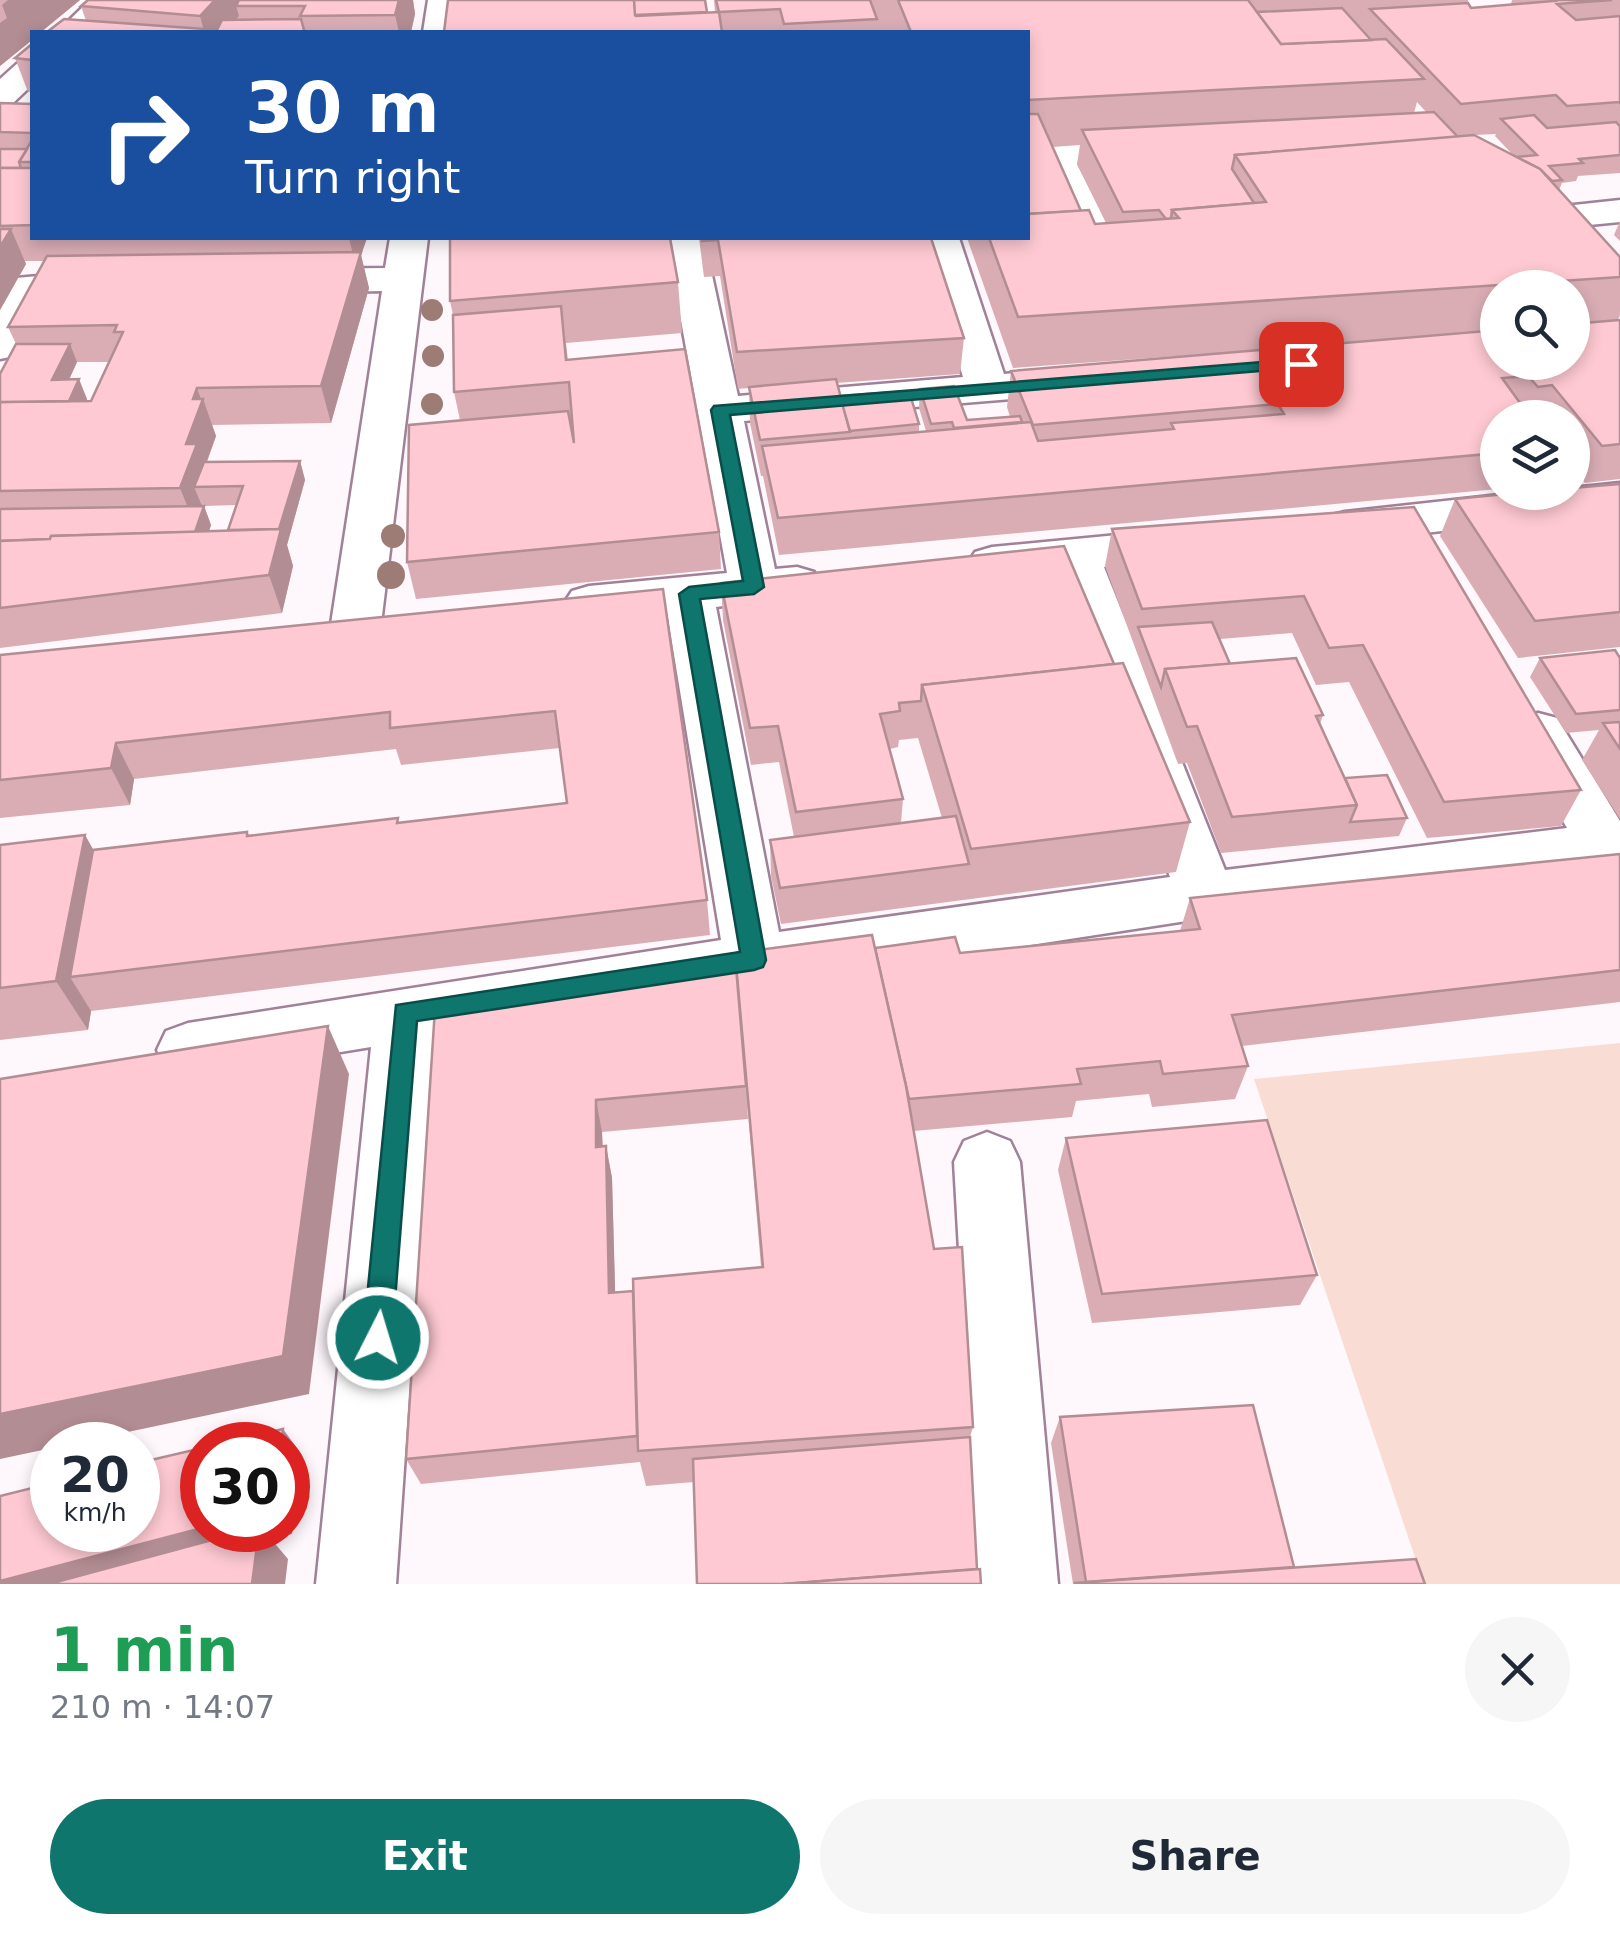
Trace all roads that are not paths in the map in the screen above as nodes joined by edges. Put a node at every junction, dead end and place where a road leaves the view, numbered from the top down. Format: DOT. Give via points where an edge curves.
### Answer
graph roads {
  1 [pos="108,0"];
  2 [pos="443,0"];
  3 [pos="74,30"];
  4 [pos="438,30"];
  5 [pos="30,70"];
  6 [pos="0,97"];
  7 [pos="1192,148"];
  8 [pos="1620,211"];
  9 [pos="684,240"];
  10 [pos="941,240"];
  11 [pos="417,252"];
  12 [pos="1140,258"];
  13 [pos="250,281"];
  14 [pos="135,282"];
  15 [pos="1620,294"];
  16 [pos="0,347"];
  17 [pos="1124,377"];
  18 [pos="987,388"];
  19 [pos="720,410"];
  20 [pos="1620,497"];
  21 [pos="1414,520"];
  22 [pos="1301,532"];
  23 [pos="1226,540"];
  24 [pos="1075,555"];
  25 [pos="943,568"];
  26 [pos="1444,571"];
  27 [pos="849,578"];
  28 [pos="754,587"];
  29 [pos="689,594"];
  30 [pos="552,606"];
  31 [pos="356,624"];
  32 [pos="1514,691"];
  33 [pos="1612,845"];
  34 [pos="1206,895"];
  35 [pos="754,960"];
  36 [pos="405,1012"];
  37 [pos="135,1058"];
  38 [pos="987,1162"];
  39 [pos="356,1584"];
  40 [pos="1018,1584"];
  1 -- 3 [label="street"];
  2 -- 4 [label="street"];
  5 -- 6 [label="street"];
  7 -- 12 [label="street" via="1054,155 1106,259"];
  8 -- 15 [label="street" via="1534,212"];
  9 -- 19 [label="street"];
  10 -- 18 [label="street"];
  11 -- 13 [label="street"];
  11 -- 31 [label="street"];
  14 -- 16 [label="street" via="30,286"];
  17 -- 18 [label="street"];
  18 -- 19 [label="street"];
  19 -- 28 [label="street"];
  20 -- 21 [label="street"];
  21 -- 22 [label="street"];
  21 -- 26 [label="street"];
  23 -- 24 [label="street"];
  24 -- 25 [label="street"];
  24 -- 34 [label="street"];
  27 -- 28 [label="street"];
  28 -- 29 [label="street"];
  29 -- 30 [label="street"];
  29 -- 35 [label="street"];
  32 -- 33 [label="street"];
  33 -- 34 [label="street"];
  34 -- 35 [label="street"];
  35 -- 36 [label="street"];
  36 -- 37 [label="street"];
  36 -- 39 [label="street"];
  38 -- 40 [label="street"];
}
